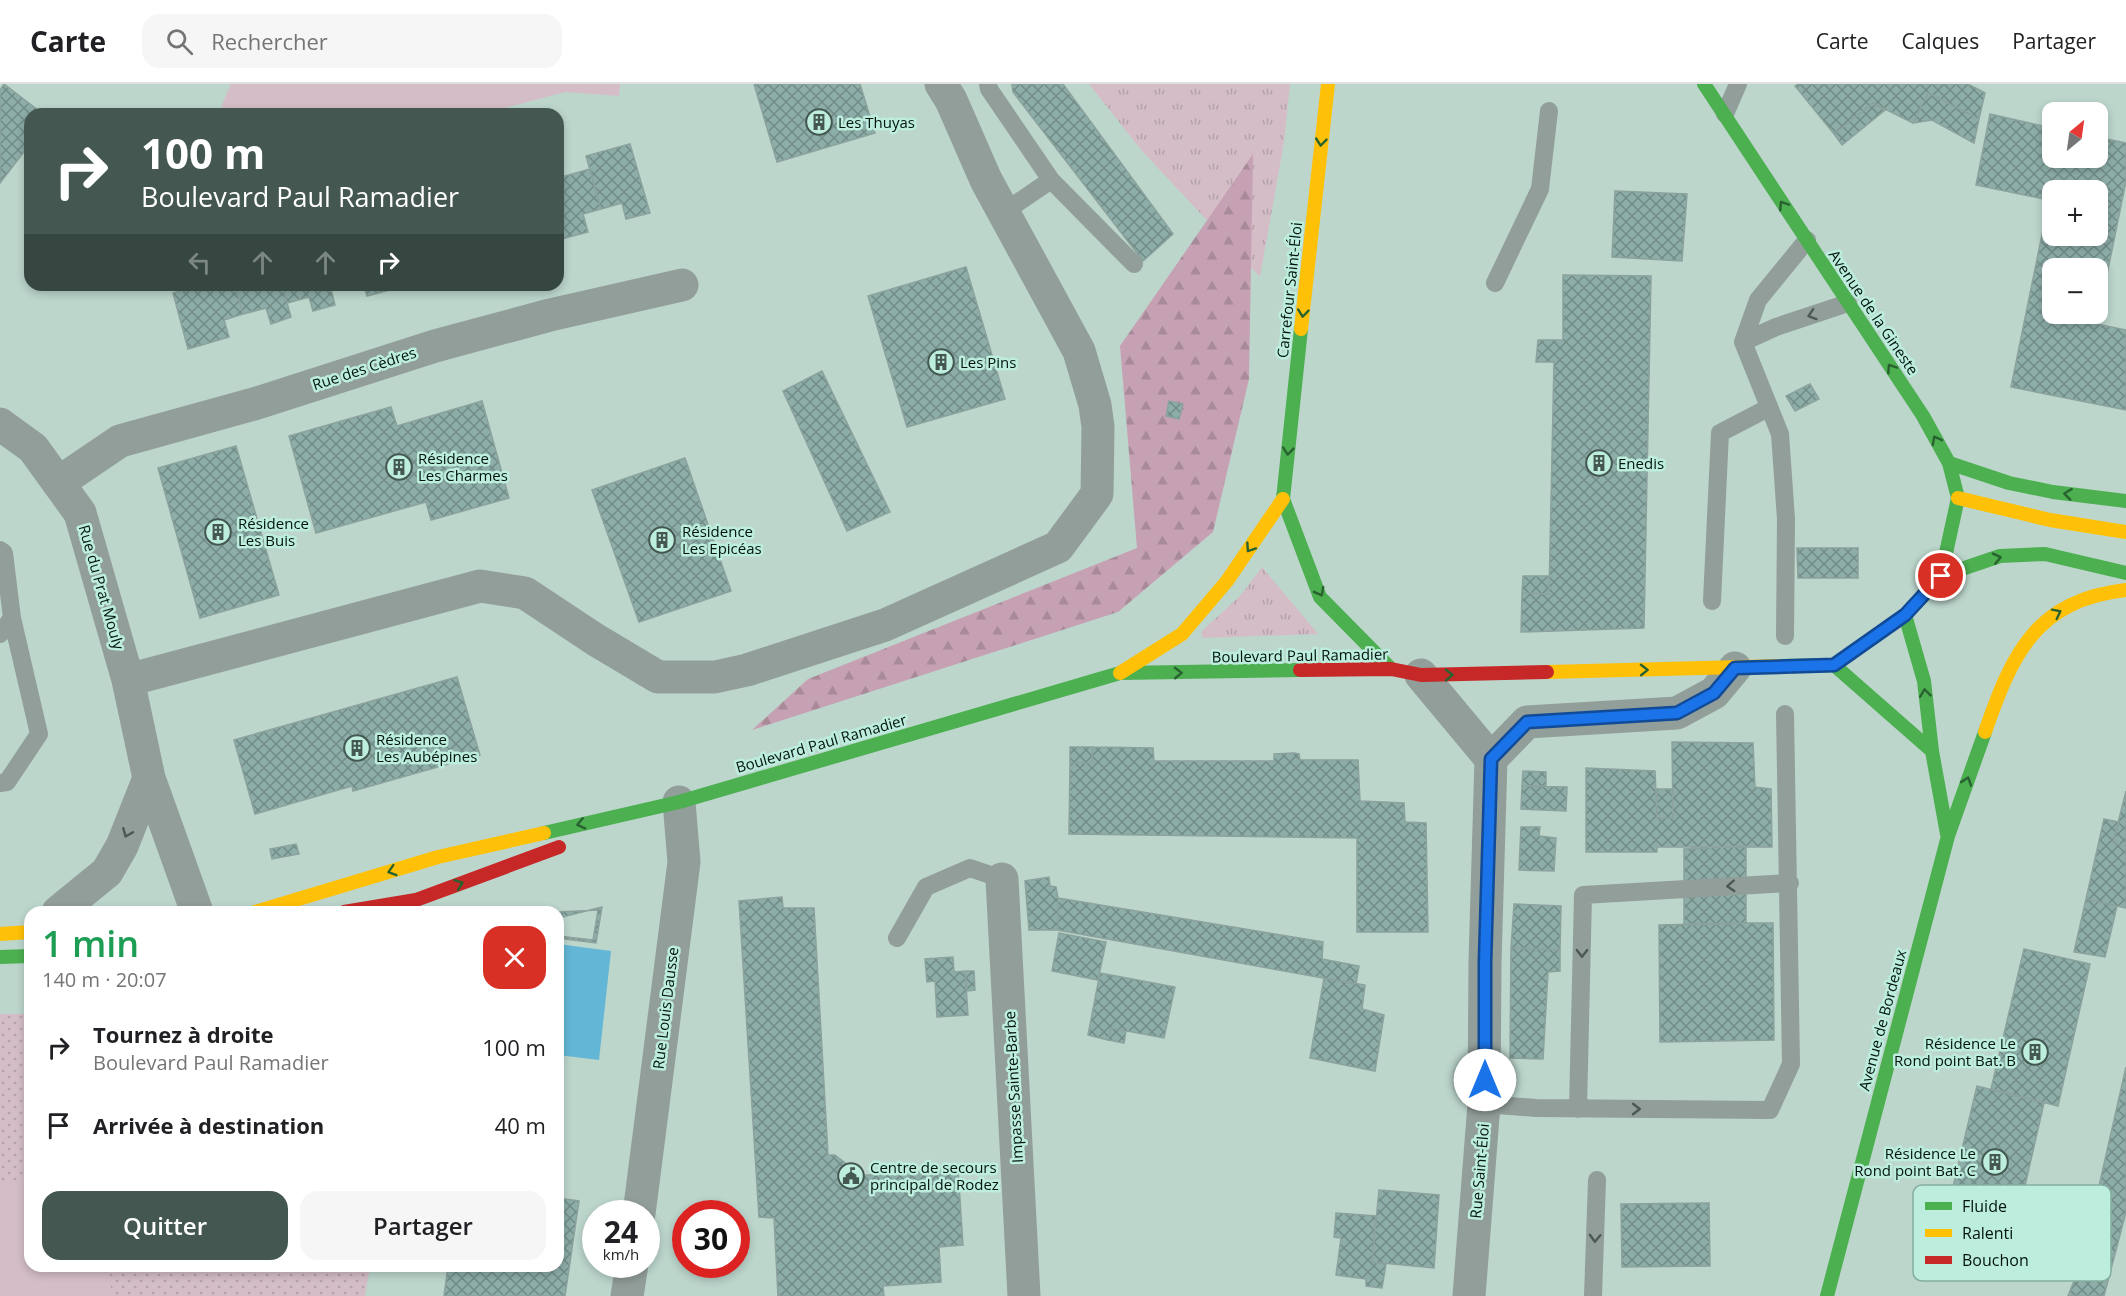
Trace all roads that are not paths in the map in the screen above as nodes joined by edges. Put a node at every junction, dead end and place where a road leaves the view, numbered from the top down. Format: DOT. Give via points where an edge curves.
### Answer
graph roads {
  1 [pos="941,84"];
  2 [pos="988,84"];
  3 [pos="1328,84"];
  4 [pos="1704,84"];
  5 [pos="1738,84"];
  6 [pos="1549,111"];
  7 [pos="1725,114"];
  8 [pos="1051,180"];
  9 [pos="1004,212"];
  10 [pos="1807,240"];
  11 [pos="1134,264"];
  12 [pos="1495,283"];
  13 [pos="682,285"];
  14 [pos="1848,303"];
  15 [pos="1743,342"];
  16 [pos="1768,408"];
  17 [pos="0,424"];
  18 [pos="1949,464"];
  19 [pos="58,483"];
  20 [pos="1958,498"];
  21 [pos="1283,499"];
  22 [pos="2126,501"];
  23 [pos="2126,532"];
  24 [pos="0,550"];
  25 [pos="2126,573"];
  26 [pos="1941,576"];
  27 [pos="2126,590"];
  28 [pos="1712,601"];
  29 [pos="1905,615"];
  30 [pos="12,618"];
  31 [pos="0,634"];
  32 [pos="1785,636"];
  33 [pos="1834,665"];
  34 [pos="1735,668"];
  35 [pos="1406,672"];
  36 [pos="1120,674"];
  37 [pos="128,680"];
  38 [pos="1785,714"];
  39 [pos="1458,719"];
  40 [pos="1527,722"];
  41 [pos="1932,751"];
  42 [pos="1491,759"];
  43 [pos="149,778"];
  44 [pos="0,783"];
  45 [pos="679,802"];
  46 [pos="1948,836"];
  47 [pos="1002,879"];
  48 [pos="1790,883"];
  49 [pos="65,906"];
  50 [pos="194,906"];
  51 [pos="275,906"];
  52 [pos="380,906"];
  53 [pos="897,938"];
  54 [pos="1484,1104"];
  55 [pos="1578,1109"];
  56 [pos="1597,1179"];
  57 [pos="641,1200"];
  58 [pos="630,1278"];
  59 [pos="627,1296"];
  60 [pos="1024,1296"];
  61 [pos="1469,1296"];
  62 [pos="1593,1296"];
  63 [pos="1827,1296"];
  1 -- 9 [label="street"];
  2 -- 8 [label="lane"];
  3 -- 21 [label="main road, Carrefour Saint-Éloi, one-way"];
  4 -- 7 [label="main road, Avenue de la Gineste"];
  5 -- 7 [label="lane"];
  6 -- 12 [label="lane" via="1540,189"];
  10 -- 7 [label="main road, Avenue de la Gineste, one-way"];
  8 -- 9 [label="lane"];
  8 -- 11 [label="lane"];
  9 -- 37 [label="street" via="1079,351 1096,416 1097,494 1059,547 885,625 716,677 658,676 525,593 480,586"];
  10 -- 14 [label="main road, Avenue de la Gineste"];
  10 -- 15 [label="lane" via="1758,300"];
  13 -- 19 [label="street, Rue des Cèdres" via="435,346 254,404 120,441"];
  14 -- 15 [label="lane, one-way"];
  18 -- 14 [label="main road, Avenue de la Gineste, one-way" via="1923,416"];
  15 -- 16 [label="lane"];
  16 -- 28 [label="lane" via="1720,433"];
  16 -- 32 [label="lane" via="1780,434 1786,519"];
  17 -- 19 [label="street, Rue du Prat Mouly" via="33,448"];
  18 -- 20 [label="main road, Avenue de la Gineste"];
  22 -- 18 [label="main road, one-way" via="2031,488"];
  19 -- 37 [label="street, Rue du Prat Mouly" via="80,513"];
  20 -- 23 [label="main road" via="2050,520"];
  20 -- 26 [label="main road, Avenue de la Gineste"];
  21 -- 35 [label="main road, Carrefour Saint-Éloi, one-way" via="1320,597"];
  21 -- 36 [label="main road, Carrefour Saint-Éloi, one-way" via="1227,581 1182,633"];
  24 -- 30 [label="lane" via="4,553"];
  26 -- 25 [label="main road, one-way" via="2000,556 2045,554"];
  26 -- 29 [label="main road"];
  46 -- 27 [label="main road, one-way" via="1999,691 2025,643 2049,616 2098,593"];
  29 -- 33 [label="main road"];
  41 -- 29 [label="main road, one-way" via="1924,681"];
  30 -- 31 [label="lane"];
  30 -- 44 [label="lane" via="39,734 7,782"];
  33 -- 34 [label="main road, Boulevard Paul Ramadier"];
  33 -- 41 [label="main road"];
  35 -- 34 [label="main road, Boulevard Paul Ramadier, one-way"];
  34 -- 40 [label="street" via="1714,693 1677,713"];
  36 -- 35 [label="main road, Boulevard Paul Ramadier, one-way"];
  35 -- 39 [label="street"];
  36 -- 45 [label="main road, Boulevard Paul Ramadier"];
  37 -- 43 [label="street, Rue du Prat Mouly"];
  38 -- 48 [label="lane"];
  39 -- 40 [label="street"];
  39 -- 42 [label="street"];
  40 -- 42 [label="street"];
  41 -- 46 [label="main road, Avenue de Bordeaux"];
  42 -- 54 [label="street, Rue Saint-Éloi"];
  43 -- 49 [label="street, one-way" via="122,846 106,872"];
  43 -- 50 [label="street, Rue du Prat Mouly"];
  45 -- 51 [label="main road, Boulevard Paul Ramadier, one-way" via="438,857"];
  52 -- 45 [label="main road, Boulevard Paul Ramadier, one-way" via="416,900"];
  45 -- 57 [label="street, Rue Louis Dausse" via="684,862"];
  46 -- 63 [label="main road, Avenue de Bordeaux"];
  47 -- 53 [label="lane" via="970,868 926,887"];
  47 -- 60 [label="street, Impasse Sainte-Barbe"];
  48 -- 55 [label="lane, one-way" via="1583,895"];
  55 -- 48 [label="lane, one-way" via="1770,1110 1791,1064"];
  54 -- 55 [label="lane"];
  54 -- 61 [label="street, Rue Saint-Éloi"];
  56 -- 62 [label="lane, one-way"];
  58 -- 59 [label="street"];
}
